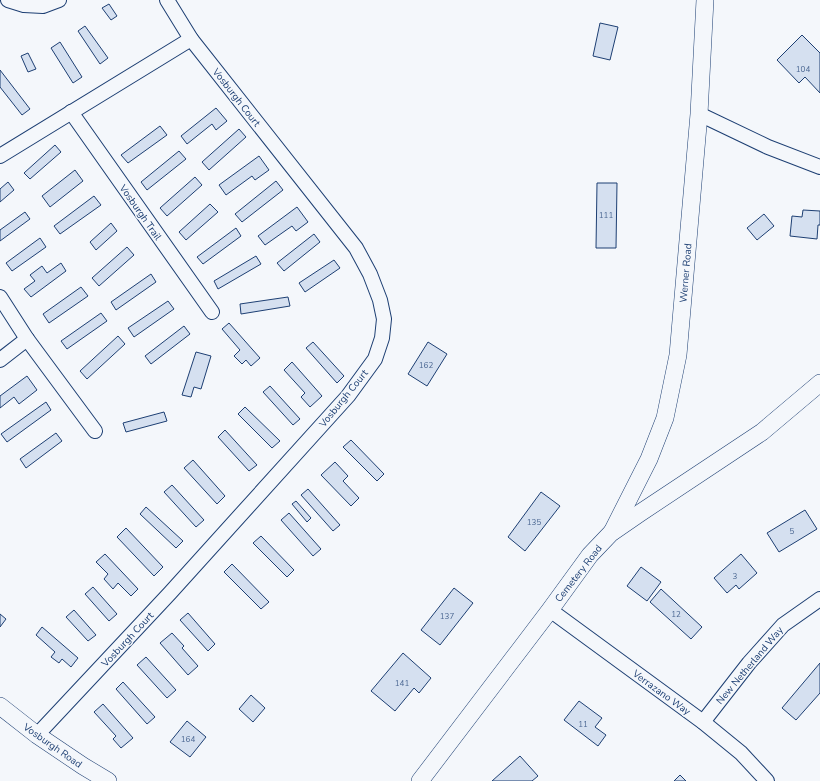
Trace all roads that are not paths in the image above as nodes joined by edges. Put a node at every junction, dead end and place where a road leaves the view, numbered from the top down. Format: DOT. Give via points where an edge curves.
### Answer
graph roads {
  1 [pos="8,0"];
  2 [pos="59,0"];
  3 [pos="167,0"];
  4 [pos="705,0"];
  5 [pos="191,39"];
  6 [pos="71,112"];
  7 [pos="699,114"];
  8 [pos="0,156"];
  9 [pos="820,167"];
  10 [pos="0,297"];
  11 [pos="212,312"];
  12 [pos="27,339"];
  13 [pos="0,360"];
  14 [pos="820,383"];
  15 [pos="95,431"];
  16 [pos="611,533"];
  17 [pos="820,599"];
  18 [pos="550,610"];
  19 [pos="0,706"];
  20 [pos="703,722"];
  21 [pos="37,735"];
  22 [pos="108,781"];
  23 [pos="420,781"];
  24 [pos="767,781"];
  1 -- 2 [label="street" via="24,5 43,6"];
  3 -- 5 [label="street, Vosburgh Court"];
  4 -- 7 [label="street, Werner Road"];
  5 -- 6 [label="street"];
  5 -- 21 [label="street, Vosburgh Court" via="356,248 380,300 384,319 382,338 375,359 348,396"];
  6 -- 8 [label="street"];
  6 -- 11 [label="street, Vosburgh Trail"];
  7 -- 9 [label="street" via="768,147"];
  7 -- 16 [label="street, Werner Road" via="678,355 665,418 649,459"];
  10 -- 12 [label="street"];
  12 -- 13 [label="street"];
  12 -- 15 [label="street"];
  14 -- 16 [label="street, Cemetery Road" via="762,432"];
  16 -- 18 [label="street, Cemetery Road" via="590,555"];
  17 -- 20 [label="street, New Netherland Way" via="782,625 748,663"];
  18 -- 20 [label="street, Verrazano Way"];
  18 -- 23 [label="street, Cemetery Road"];
  19 -- 21 [label="street, Vosburgh Road"];
  20 -- 24 [label="street, Verrazano Way" via="741,753"];
  21 -- 22 [label="street, Vosburgh Road"];
}
